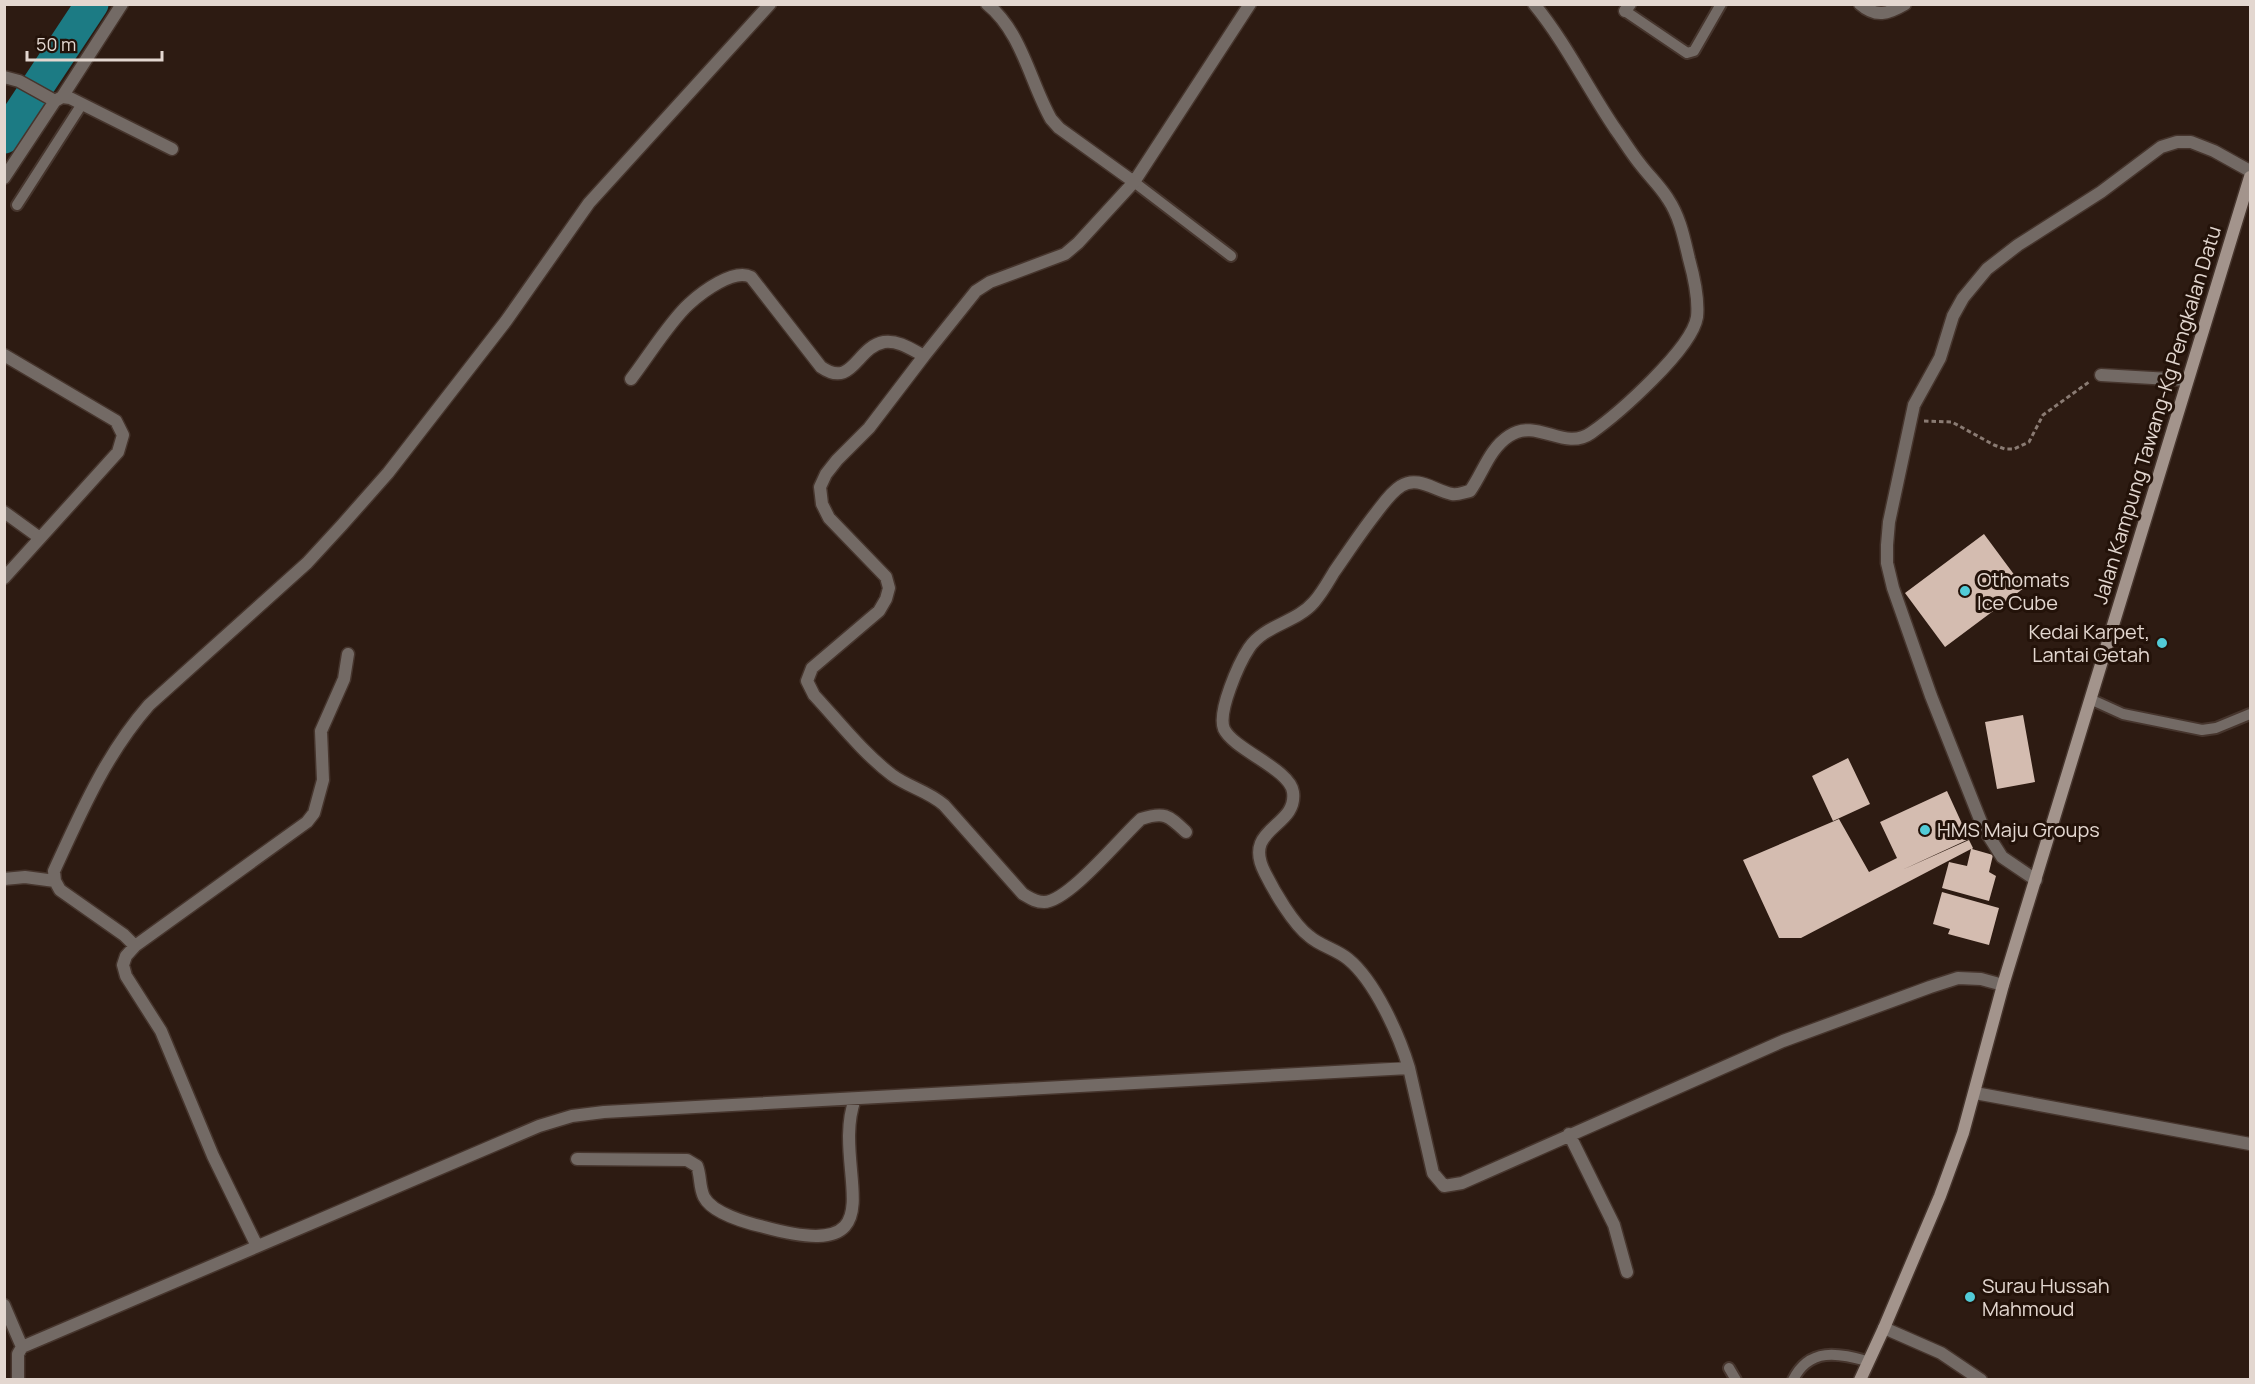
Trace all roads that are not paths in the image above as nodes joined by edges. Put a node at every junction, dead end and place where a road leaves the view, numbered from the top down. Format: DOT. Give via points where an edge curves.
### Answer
graph roads {
  1 [pos="122,4"];
  2 [pos="770,4"];
  3 [pos="987,4"];
  4 [pos="1250,4"];
  5 [pos="1534,4"];
  6 [pos="1721,4"];
  7 [pos="1860,4"];
  8 [pos="1905,4"];
  9 [pos="1627,8"];
  10 [pos="4,77"];
  11 [pos="55,98"];
  12 [pos="82,104"];
  13 [pos="172,149"];
  14 [pos="2250,171"];
  15 [pos="2250,177"];
  16 [pos="4,178"];
  17 [pos="1134,182"];
  18 [pos="17,205"];
  19 [pos="1231,256"];
  20 [pos="4,355"];
  21 [pos="924,356"];
  22 [pos="2101,375"];
  23 [pos="631,379"];
  24 [pos="2187,380"];
  25 [pos="4,512"];
  26 [pos="40,538"];
  27 [pos="4,578"];
  28 [pos="348,654"];
  29 [pos="2090,699"];
  30 [pos="2250,714"];
  31 [pos="1186,832"];
  32 [pos="4,879"];
  33 [pos="2036,880"];
  34 [pos="55,881"];
  35 [pos="135,946"];
  36 [pos="2003,985"];
  37 [pos="1409,1068"];
  38 [pos="1975,1093"];
  39 [pos="855,1099"];
  40 [pos="1569,1134"];
  41 [pos="2250,1144"];
  42 [pos="577,1160"];
  43 [pos="257,1246"];
  44 [pos="1627,1272"];
  45 [pos="4,1305"];
  46 [pos="1884,1328"];
  47 [pos="22,1347"];
  48 [pos="1867,1361"];
  49 [pos="1729,1368"];
  50 [pos="18,1380"];
  51 [pos="1736,1380"];
  52 [pos="1793,1380"];
  53 [pos="1860,1380"];
  54 [pos="1981,1380"];
  1 -- 11 [label="street"];
  2 -- 34 [label="street" via="589,203 506,321 395,464 342,525 307,563 149,705 129,728 94,784 54,871"];
  3 -- 17 [label="street" via="1020,49 1051,119"];
  4 -- 17 [label="street"];
  5 -- 37 [label="street" via="1597,102 1677,214 1696,294 1696,318 1690,337 1674,358 1581,438 1563,439 1540,430 1509,435 1496,447 1470,491 1455,495 1423,483 1400,486 1360,533 1314,602 1300,615 1255,639 1222,712 1224,729 1293,789 1293,802 1287,814 1269,829 1258,849 1264,873 1307,935 1348,959 1360,972 1402,1042"];
  6 -- 9 [label="lane" via="1695,51 1688,53"];
  7 -- 8 [label="street" via="1881,15"];
  10 -- 11 [label="street"];
  11 -- 12 [label="street"];
  11 -- 16 [label="street"];
  12 -- 13 [label="street"];
  12 -- 18 [label="lane"];
  14 -- 33 [label="street" via="2191,142 2161,147 2101,192 2018,244 1987,269 1963,298 1940,358 1910,419 1889,522 1887,563 1893,588 1983,827 2002,857"];
  15 -- 24 [label="street, Jalan Kampung Tawang-Kg Pengkalan Datu"];
  17 -- 19 [label="lane"];
  17 -- 21 [label="street" via="1065,254 998,278 976,291"];
  20 -- 26 [label="street" via="116,421 123,435 118,452"];
  21 -- 23 [label="street" via="898,343 882,342 846,372 829,373 751,278 736,274 689,304"];
  21 -- 31 [label="street" via="869,428 837,460 820,487 829,518 878,567 889,588 879,611 812,668 808,688 882,766 944,805 1023,894 1035,901 1046,902 1068,892 1141,819 1157,813 1170,817"];
  22 -- 24 [label="street"];
  24 -- 29 [label="street, Jalan Kampung Tawang-Kg Pengkalan Datu"];
  25 -- 26 [label="street"];
  26 -- 27 [label="street"];
  28 -- 35 [label="street" via="345,679 321,731 323,780 314,813 307,822"];
  29 -- 30 [label="lane" via="2123,714 2202,730"];
  29 -- 33 [label="street, Jalan Kampung Tawang-Kg Pengkalan Datu"];
  32 -- 34 [label="street"];
  33 -- 36 [label="street, Jalan Kampung Tawang-Kg Pengkalan Datu"];
  34 -- 35 [label="street" via="60,890"];
  35 -- 43 [label="street" via="123,964 126,976 161,1031 213,1156"];
  36 -- 38 [label="street, Jalan Kampung Tawang-Kg Pengkalan Datu"];
  36 -- 40 [label="street" via="1958,978 1930,987 1783,1041"];
  37 -- 39 [label="street"];
  37 -- 40 [label="street" via="1433,1173 1444,1186 1462,1184"];
  38 -- 41 [label="street"];
  38 -- 46 [label="street, Jalan Kampung Tawang-Kg Pengkalan Datu" via="1940,1196"];
  39 -- 42 [label="street" via="849,1121 853,1198 850,1219 841,1232 825,1236 773,1230 742,1222 712,1207 705,1198 697,1166 687,1160"];
  39 -- 43 [label="street" via="572,1116 539,1126"];
  40 -- 44 [label="street" via="1614,1225"];
  43 -- 47 [label="street"];
  45 -- 47 [label="street"];
  46 -- 48 [label="street, Jalan Kampung Tawang-Kg Pengkalan Datu"];
  46 -- 54 [label="street" via="1941,1353"];
  47 -- 50 [label="street" via="18,1354"];
  48 -- 52 [label="lane" via="1835,1353 1823,1355 1809,1360"];
  48 -- 53 [label="street, Jalan Kampung Tawang-Kg Pengkalan Datu"];
  49 -- 51 [label="lane"];
}
